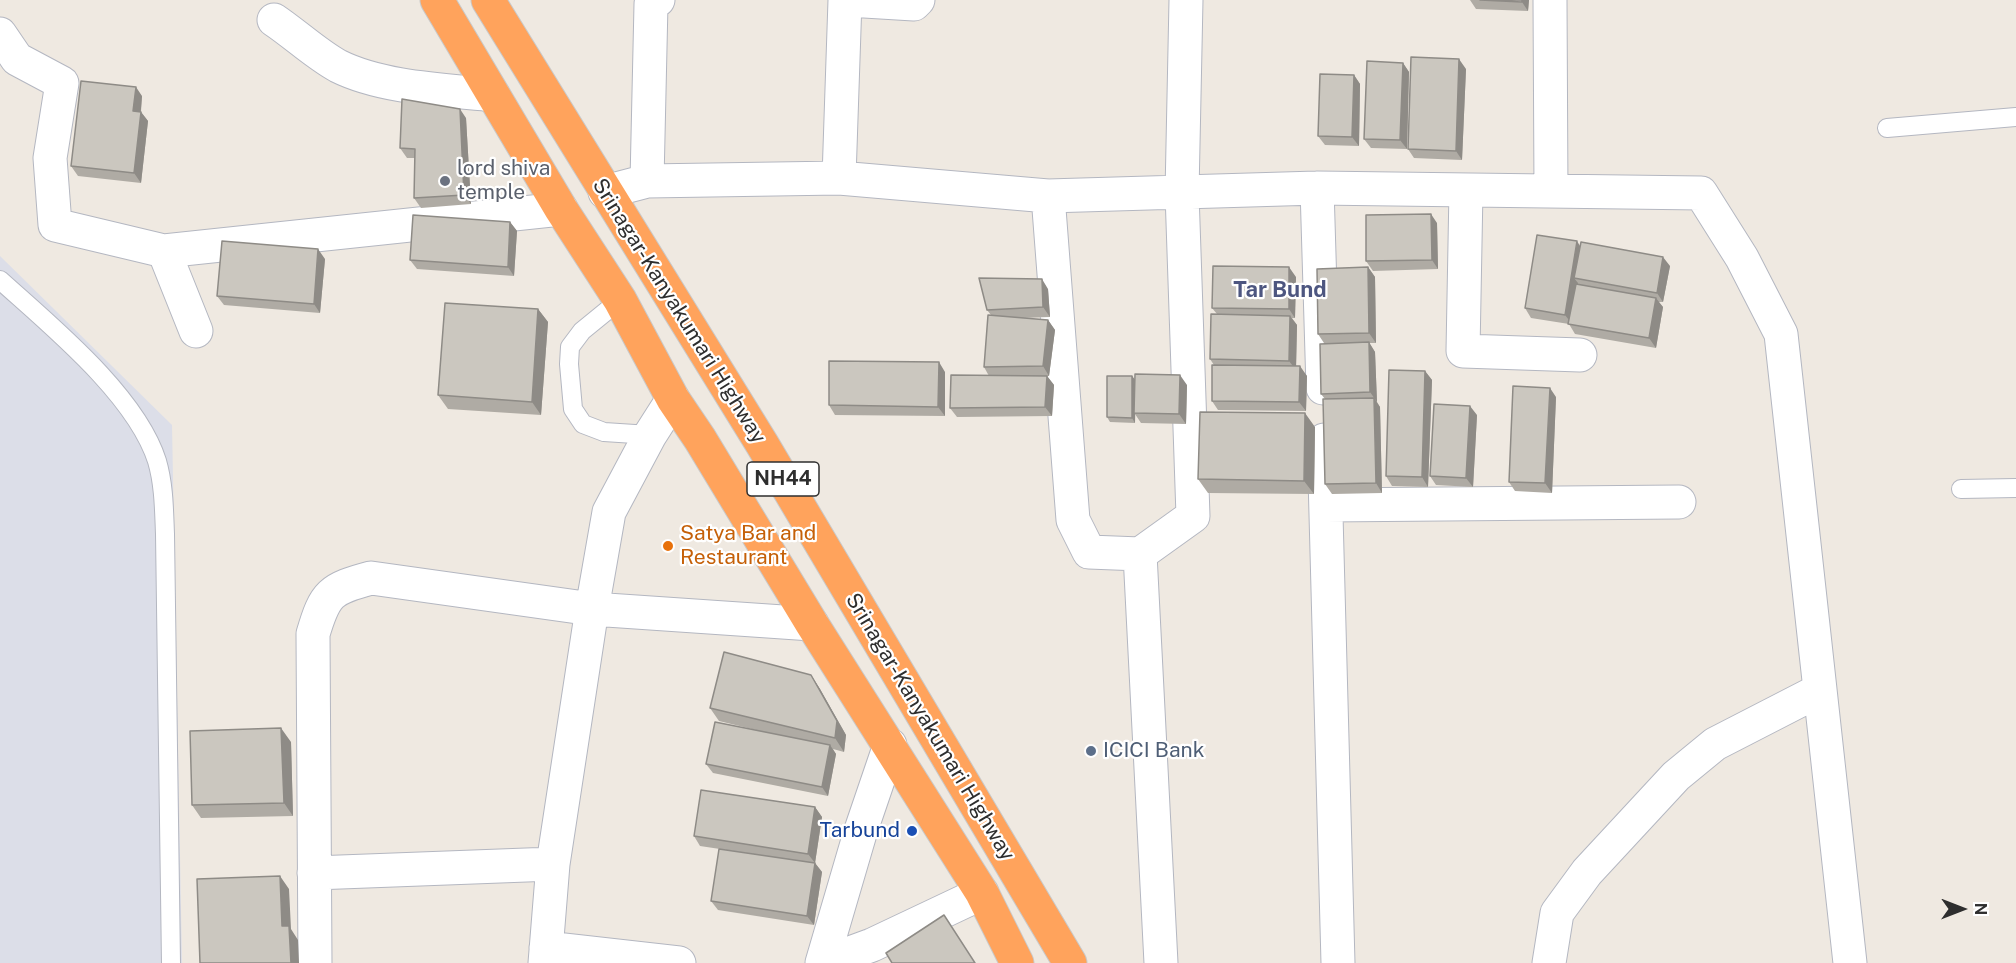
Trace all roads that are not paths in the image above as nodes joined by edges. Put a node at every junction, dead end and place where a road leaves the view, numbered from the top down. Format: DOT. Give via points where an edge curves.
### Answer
graph roads {
  1 [pos="437,0"];
  2 [pos="488,0"];
  3 [pos="658,0"];
  4 [pos="846,0"];
  5 [pos="918,0"];
  6 [pos="1186,0"];
  7 [pos="1550,0"];
  8 [pos="274,20"];
  9 [pos="0,34"];
  10 [pos="493,95"];
  11 [pos="2016,117"];
  12 [pos="1887,128"];
  13 [pos="839,177"];
  14 [pos="647,181"];
  15 [pos="1317,188"];
  16 [pos="1466,190"];
  17 [pos="1551,191"];
  18 [pos="605,192"];
  19 [pos="1182,193"];
  20 [pos="1048,196"];
  21 [pos="561,209"];
  22 [pos="164,251"];
  23 [pos="0,280"];
  24 [pos="620,300"];
  25 [pos="196,331"];
  26 [pos="1580,355"];
  27 [pos="673,399"];
  28 [pos="650,435"];
  29 [pos="2016,488"];
  30 [pos="1961,489"];
  31 [pos="1678,502"];
  32 [pos="1326,505"];
  33 [pos="1140,554"];
  34 [pos="592,609"];
  35 [pos="812,624"];
  36 [pos="1821,690"];
  37 [pos="890,745"];
  38 [pos="553,864"];
  39 [pos="314,873"];
  40 [pos="982,893"];
  41 [pos="545,955"];
  42 [pos="868,955"];
  43 [pos="171,963"];
  44 [pos="315,963"];
  45 [pos="679,963"];
  46 [pos="823,963"];
  47 [pos="1017,963"];
  48 [pos="1070,963"];
  49 [pos="1161,963"];
  50 [pos="1338,963"];
  51 [pos="1549,963"];
  52 [pos="1850,963"];
  1 -- 10 [label="highway, Srinagar-Kanyakumari Highway / NH44"];
  2 -- 18 [label="highway, Srinagar-Kanyakumari Highway / NH44"];
  3 -- 14 [label="street" via="651,4"];
  4 -- 5 [label="street" via="915,4"];
  4 -- 13 [label="street"];
  6 -- 19 [label="street"];
  7 -- 17 [label="street"];
  8 -- 10 [label="street" via="338,66 379,79"];
  9 -- 22 [label="street" via="17,59 62,83 50,158 55,225"];
  10 -- 21 [label="highway, Srinagar-Kanyakumari Highway / NH44"];
  11 -- 12 [label="lane"];
  13 -- 14 [label="street"];
  13 -- 20 [label="street"];
  14 -- 18 [label="street"];
  15 -- 16 [label="street"];
  15 -- 19 [label="street"];
  15 -- 32 [label="street"];
  16 -- 17 [label="street"];
  16 -- 26 [label="street" via="1463,351"];
  17 -- 36 [label="street" via="1701,193 1742,258 1781,334"];
  18 -- 48 [label="highway, Srinagar-Kanyakumari Highway / NH44" via="762,444"];
  19 -- 20 [label="street"];
  19 -- 33 [label="street" via="1193,516"];
  20 -- 33 [label="street" via="1073,520 1089,552"];
  21 -- 22 [label="street"];
  21 -- 24 [label="highway, Srinagar-Kanyakumari Highway / NH44"];
  22 -- 25 [label="street"];
  23 -- 43 [label="lane" via="85,357 139,423 157,461 165,534"];
  24 -- 27 [label="highway, Srinagar-Kanyakumari Highway / NH44"];
  24 -- 28 [label="lane" via="582,331 570,347 573,409 583,424 604,432"];
  27 -- 28 [label="street"];
  27 -- 35 [label="highway, Srinagar-Kanyakumari Highway / NH44"];
  28 -- 34 [label="street" via="609,512"];
  29 -- 30 [label="lane"];
  31 -- 32 [label="street"];
  32 -- 50 [label="street"];
  33 -- 49 [label="street"];
  34 -- 35 [label="street"];
  34 -- 38 [label="street"];
  34 -- 39 [label="street" via="371,578 343,586 322,603 313,634"];
  35 -- 37 [label="highway, Srinagar-Kanyakumari Highway / NH44"];
  36 -- 51 [label="street" via="1715,744 1676,776 1587,872 1557,913"];
  36 -- 52 [label="street"];
  37 -- 40 [label="highway, Srinagar-Kanyakumari Highway / NH44"];
  37 -- 46 [label="street"];
  38 -- 39 [label="street"];
  38 -- 41 [label="street"];
  39 -- 44 [label="street"];
  40 -- 42 [label="street"];
  40 -- 47 [label="highway, Srinagar-Kanyakumari Highway / NH44"];
  41 -- 45 [label="street"];
  42 -- 46 [label="street"];
}
